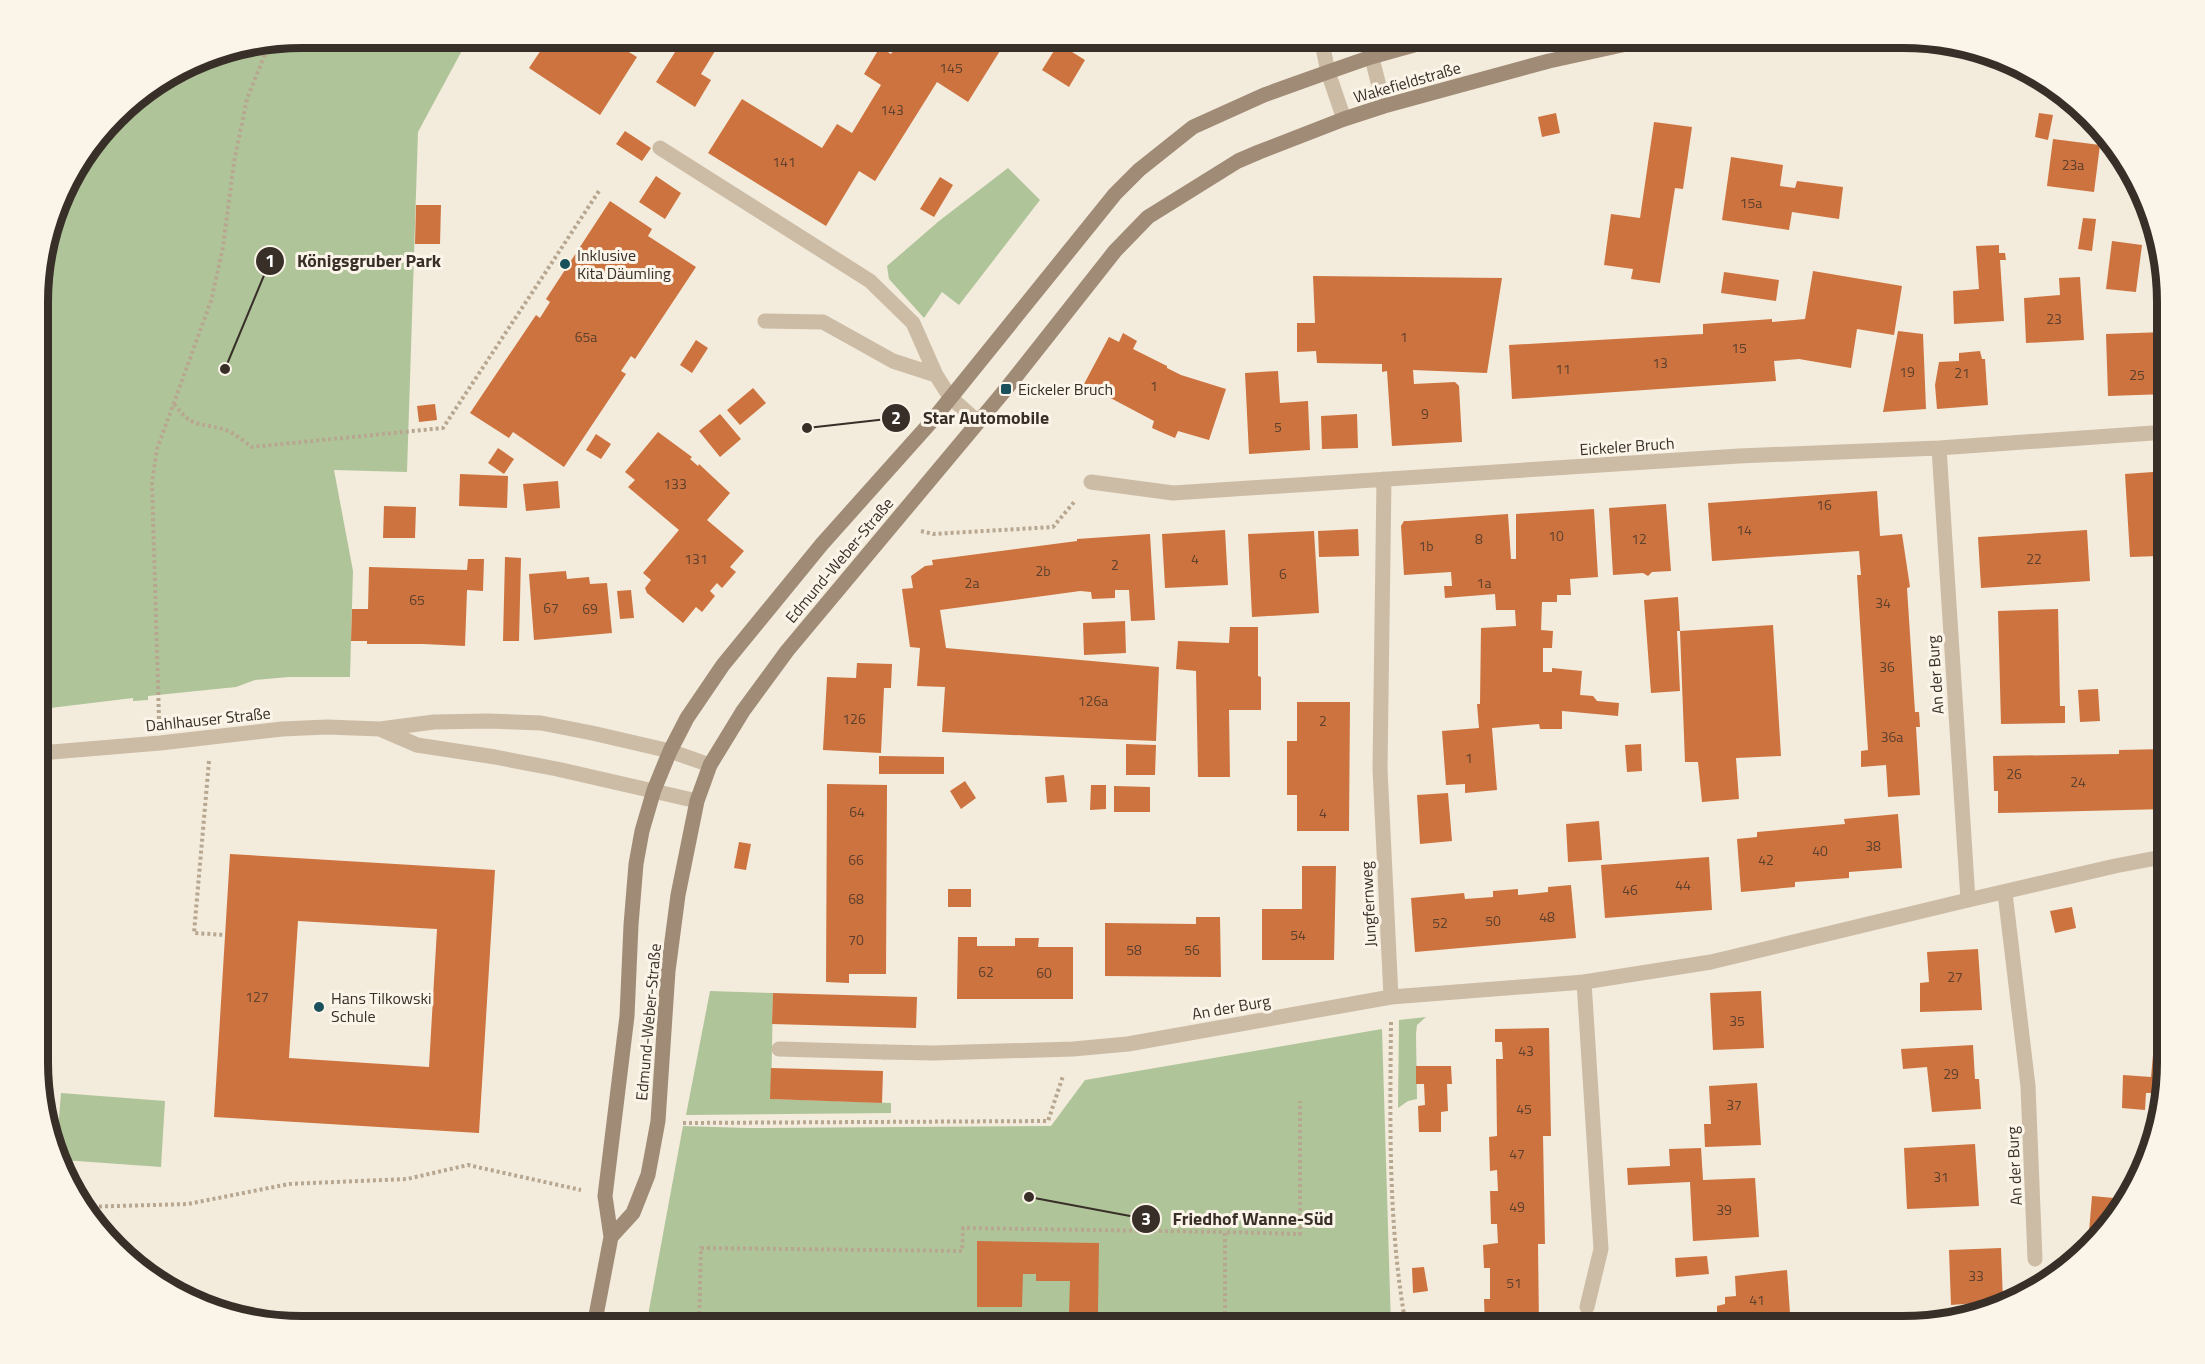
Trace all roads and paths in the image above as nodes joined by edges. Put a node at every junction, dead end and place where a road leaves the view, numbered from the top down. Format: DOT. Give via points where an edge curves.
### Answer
graph roads {
  1 [pos="1323,48"];
  2 [pos="1369,48"];
  3 [pos="1403,48"];
  4 [pos="1608,48"];
  5 [pos="266,50"];
  6 [pos="1371,57"];
  7 [pos="1328,72"];
  8 [pos="1384,106"];
  9 [pos="1344,119"];
  10 [pos="660,148"];
  11 [pos="599,191"];
  12 [pos="765,321"];
  13 [pos="936,375"];
  14 [pos="950,397"];
  15 [pos="173,403"];
  16 [pos="978,422"];
  17 [pos="2157,433"];
  18 [pos="1939,448"];
  19 [pos="1384,479"];
  20 [pos="1091,482"];
  21 [pos="891,525"];
  22 [pos="380,729"];
  23 [pos="211,737"];
  24 [pos="160,743"];
  25 [pos="48,752"];
  26 [pos="670,752"];
  27 [pos="710,765"];
  28 [pos="654,790"];
  29 [pos="697,801"];
  30 [pos="2157,858"];
  31 [pos="2005,892"];
  32 [pos="1968,900"];
  33 [pos="225,935"];
  34 [pos="1584,982"];
  35 [pos="1391,997"];
  36 [pos="779,1049"];
  37 [pos="1073,1049"];
  38 [pos="1300,1101"];
  39 [pos="682,1123"];
  40 [pos="605,1196"];
  41 [pos="93,1207"];
  42 [pos="1225,1232"];
  43 [pos="611,1237"];
  44 [pos="2035,1259"];
  45 [pos="1587,1307"];
  46 [pos="596,1316"];
  47 [pos="699,1316"];
  48 [pos="1225,1316"];
  49 [pos="1404,1316"];
  1 -- 7 [label="street"];
  2 -- 6 [label="street"];
  3 -- 6 [label="main road, Wakefieldstraße"];
  4 -- 8 [label="main road, Wakefieldstraße"];
  5 -- 15 [label="path" via="247,99 211,301"];
  6 -- 7 [label="main road, Edmund-Weber-Straße"];
  6 -- 8 [label="street"];
  7 -- 9 [label="street"];
  7 -- 14 [label="main road, Edmund-Weber-Straße" via="1193,127 1139,170 1115,194"];
  8 -- 9 [label="main road, Wakefieldstraße"];
  9 -- 16 [label="main road, Edmund-Weber-Straße" via="1238,161 1148,217 1115,251"];
  10 -- 13 [label="street" via="870,281 913,323"];
  11 -- 15 [label="path" via="443,428 252,447 225,430 195,424"];
  12 -- 13 [label="street" via="823,322 893,361"];
  13 -- 14 [label="street"];
  14 -- 16 [label="street"];
  14 -- 26 [label="main road, Edmund-Weber-Straße" via="723,665 687,718"];
  15 -- 24 [label="path" via="157,449 152,482"];
  16 -- 21 [label="main road, Edmund-Weber-Straße"];
  17 -- 18 [label="street, Eickeler Bruch"];
  18 -- 19 [label="street, Eickeler Bruch" via="1739,456"];
  18 -- 32 [label="street, An der Burg"];
  19 -- 20 [label="street, Eickeler Bruch" via="1173,493"];
  19 -- 35 [label="street, Jungfernweg" via="1380,768"];
  20 -- 21 [label="path" via="1053,527 933,534"];
  21 -- 27 [label="main road, Edmund-Weber-Straße" via="787,651 742,711"];
  22 -- 23 [label="street, Dahlhauser Straße" via="282,729"];
  22 -- 26 [label="street, Dahlhauser Straße" via="434,722 541,723"];
  22 -- 28 [label="street, Dahlhauser Straße" via="417,745"];
  23 -- 24 [label="street, Dahlhauser Straße"];
  23 -- 33 [label="path" via="194,933"];
  24 -- 25 [label="street, Dahlhauser Straße"];
  26 -- 27 [label="street, Dahlhauser Straße"];
  26 -- 28 [label="main road, Edmund-Weber-Straße"];
  27 -- 29 [label="main road, Edmund-Weber-Straße"];
  28 -- 29 [label="street, Dahlhauser Straße"];
  28 -- 40 [label="main road, Edmund-Weber-Straße" via="636,864 627,1016"];
  29 -- 43 [label="main road, Edmund-Weber-Straße" via="675,917 658,1121 648,1175 633,1213"];
  30 -- 31 [label="street, An der Burg"];
  31 -- 32 [label="street, An der Burg"];
  31 -- 44 [label="street, An der Burg" via="2028,1086"];
  32 -- 34 [label="street, An der Burg" via="1711,962"];
  34 -- 35 [label="street, An der Burg"];
  34 -- 45 [label="street" via="1601,1249"];
  35 -- 37 [label="street, An der Burg" via="1128,1044"];
  35 -- 49 [label="path" via="1390,1155 1398,1279"];
  36 -- 37 [label="street, An der Burg" via="933,1053"];
  37 -- 39 [label="path" via="1048,1121"];
  38 -- 42 [label="path" via="1300,1234"];
  40 -- 41 [label="path" via="468,1165 407,1179 289,1184 188,1204"];
  40 -- 43 [label="main road, Edmund-Weber-Straße"];
  42 -- 47 [label="path" via="963,1228 962,1251 701,1248"];
  42 -- 48 [label="path"];
  43 -- 46 [label="main road, Edmund-Weber-Straße"];
}
